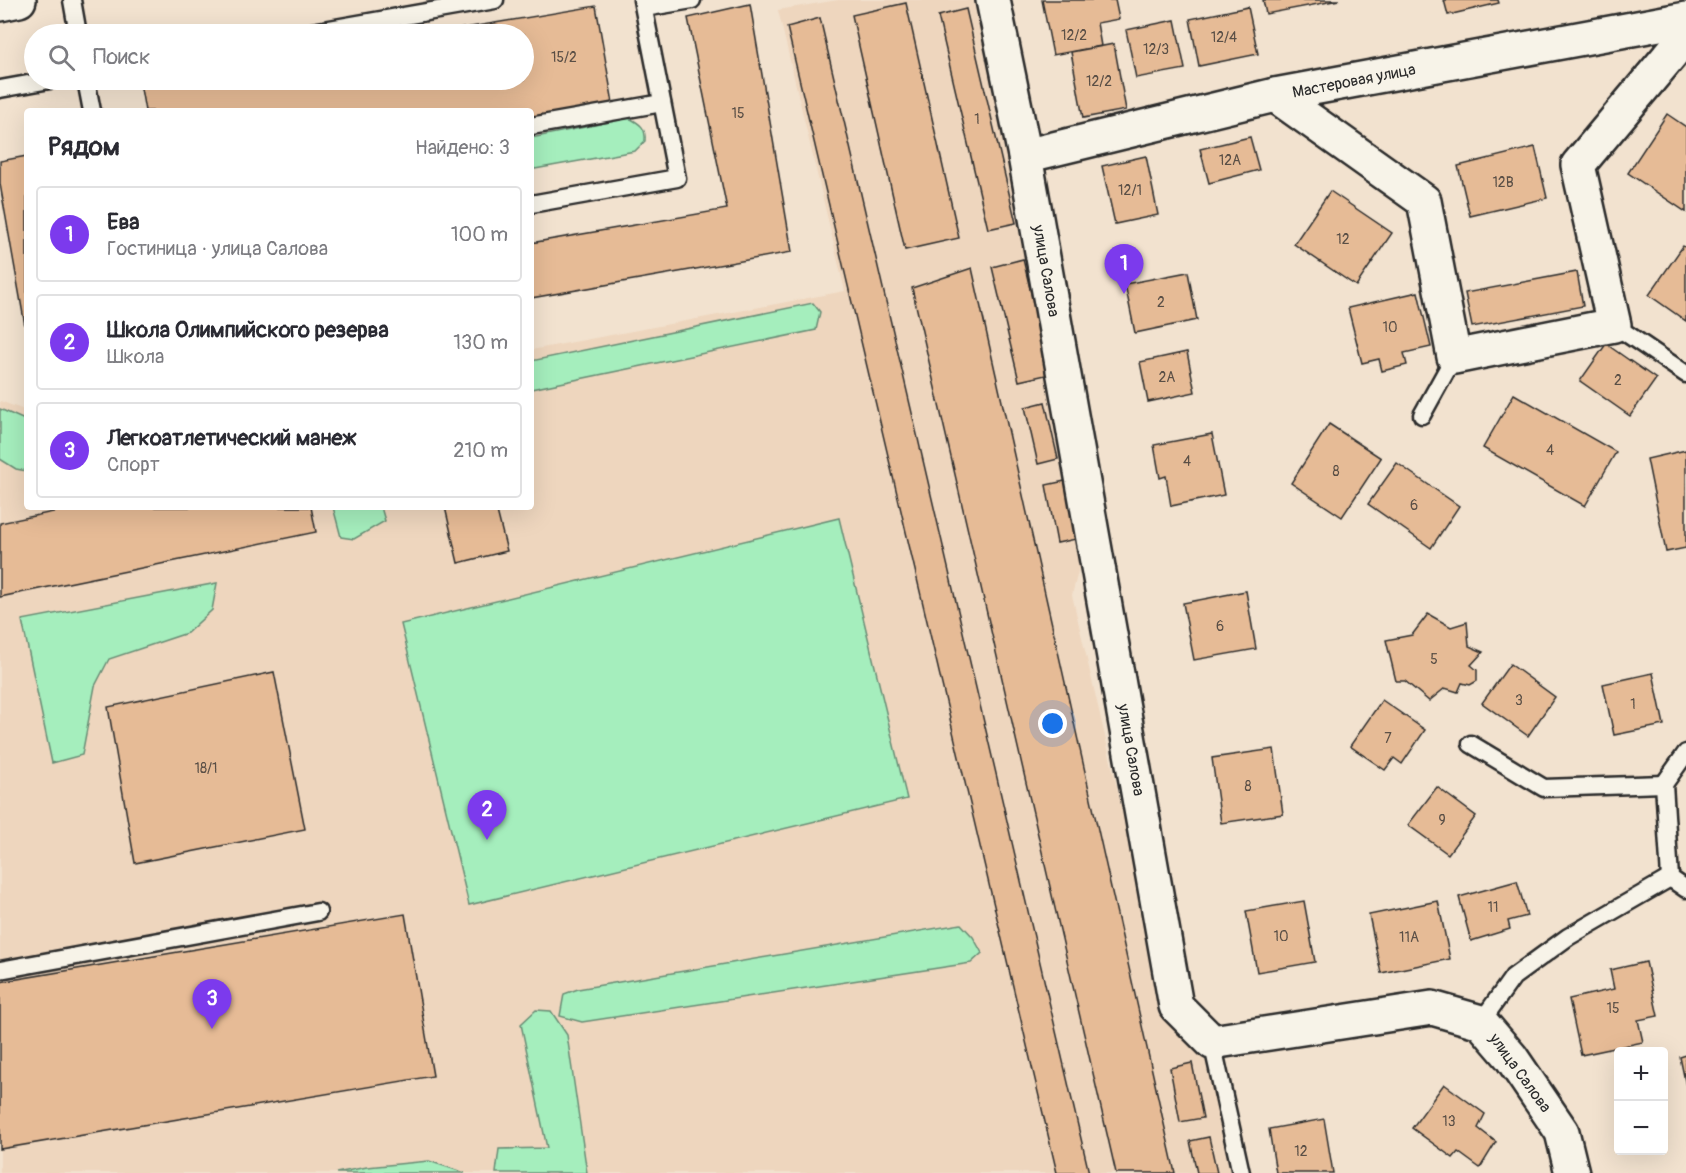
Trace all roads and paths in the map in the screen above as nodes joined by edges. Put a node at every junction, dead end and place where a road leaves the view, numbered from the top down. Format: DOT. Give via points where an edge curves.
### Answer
graph roads {
  1 [pos="20,0"];
  2 [pos="72,0"];
  3 [pos="495,0"];
  4 [pos="692,0"];
  5 [pos="993,0"];
  6 [pos="0,4"];
  7 [pos="643,4"];
  8 [pos="1686,19"];
  9 [pos="76,24"];
  10 [pos="358,24"];
  11 [pos="1686,36"];
  12 [pos="24,85"];
  13 [pos="0,89"];
  14 [pos="88,90"];
  15 [pos="1275,96"];
  16 [pos="662,102"];
  17 [pos="91,108"];
  18 [pos="534,125"];
  19 [pos="1025,156"];
  20 [pos="534,203"];
  21 [pos="1614,324"];
  22 [pos="1454,357"];
  23 [pos="1686,374"];
  24 [pos="1422,415"];
  25 [pos="1471,744"];
  26 [pos="1686,753"];
  27 [pos="1664,784"];
  28 [pos="1670,878"];
  29 [pos="1686,889"];
  30 [pos="318,912"];
  31 [pos="0,970"];
  32 [pos="1481,1022"];
  33 [pos="1212,1042"];
  34 [pos="1241,1173"];
  35 [pos="1572,1173"];
  1 -- 6 [label="street"];
  2 -- 9 [label="lane"];
  3 -- 10 [label="lane"];
  4 -- 7 [label="lane"];
  5 -- 19 [label="street, улица Салова"];
  7 -- 16 [label="lane"];
  8 -- 15 [label="street, Мастеровая улица"];
  11 -- 21 [label="street" via="1578,165"];
  12 -- 13 [label="lane"];
  14 -- 17 [label="lane"];
  15 -- 19 [label="street, Мастеровая улица"];
  15 -- 22 [label="street" via="1424,201"];
  16 -- 18 [label="lane"];
  16 -- 20 [label="lane" via="677,178"];
  19 -- 33 [label="street, улица Салова" via="1176,1006"];
  21 -- 22 [label="street"];
  21 -- 23 [label="lane"];
  22 -- 24 [label="lane"];
  25 -- 27 [label="lane" via="1544,788"];
  26 -- 27 [label="lane"];
  27 -- 28 [label="lane"];
  28 -- 29 [label="lane"];
  28 -- 32 [label="lane" via="1568,937 1513,976"];
  30 -- 31 [label="lane"];
  32 -- 33 [label="street, улица Салова" via="1432,1008"];
  32 -- 35 [label="street, улица Салова" via="1511,1057 1562,1132"];
  33 -- 34 [label="lane"];
}
